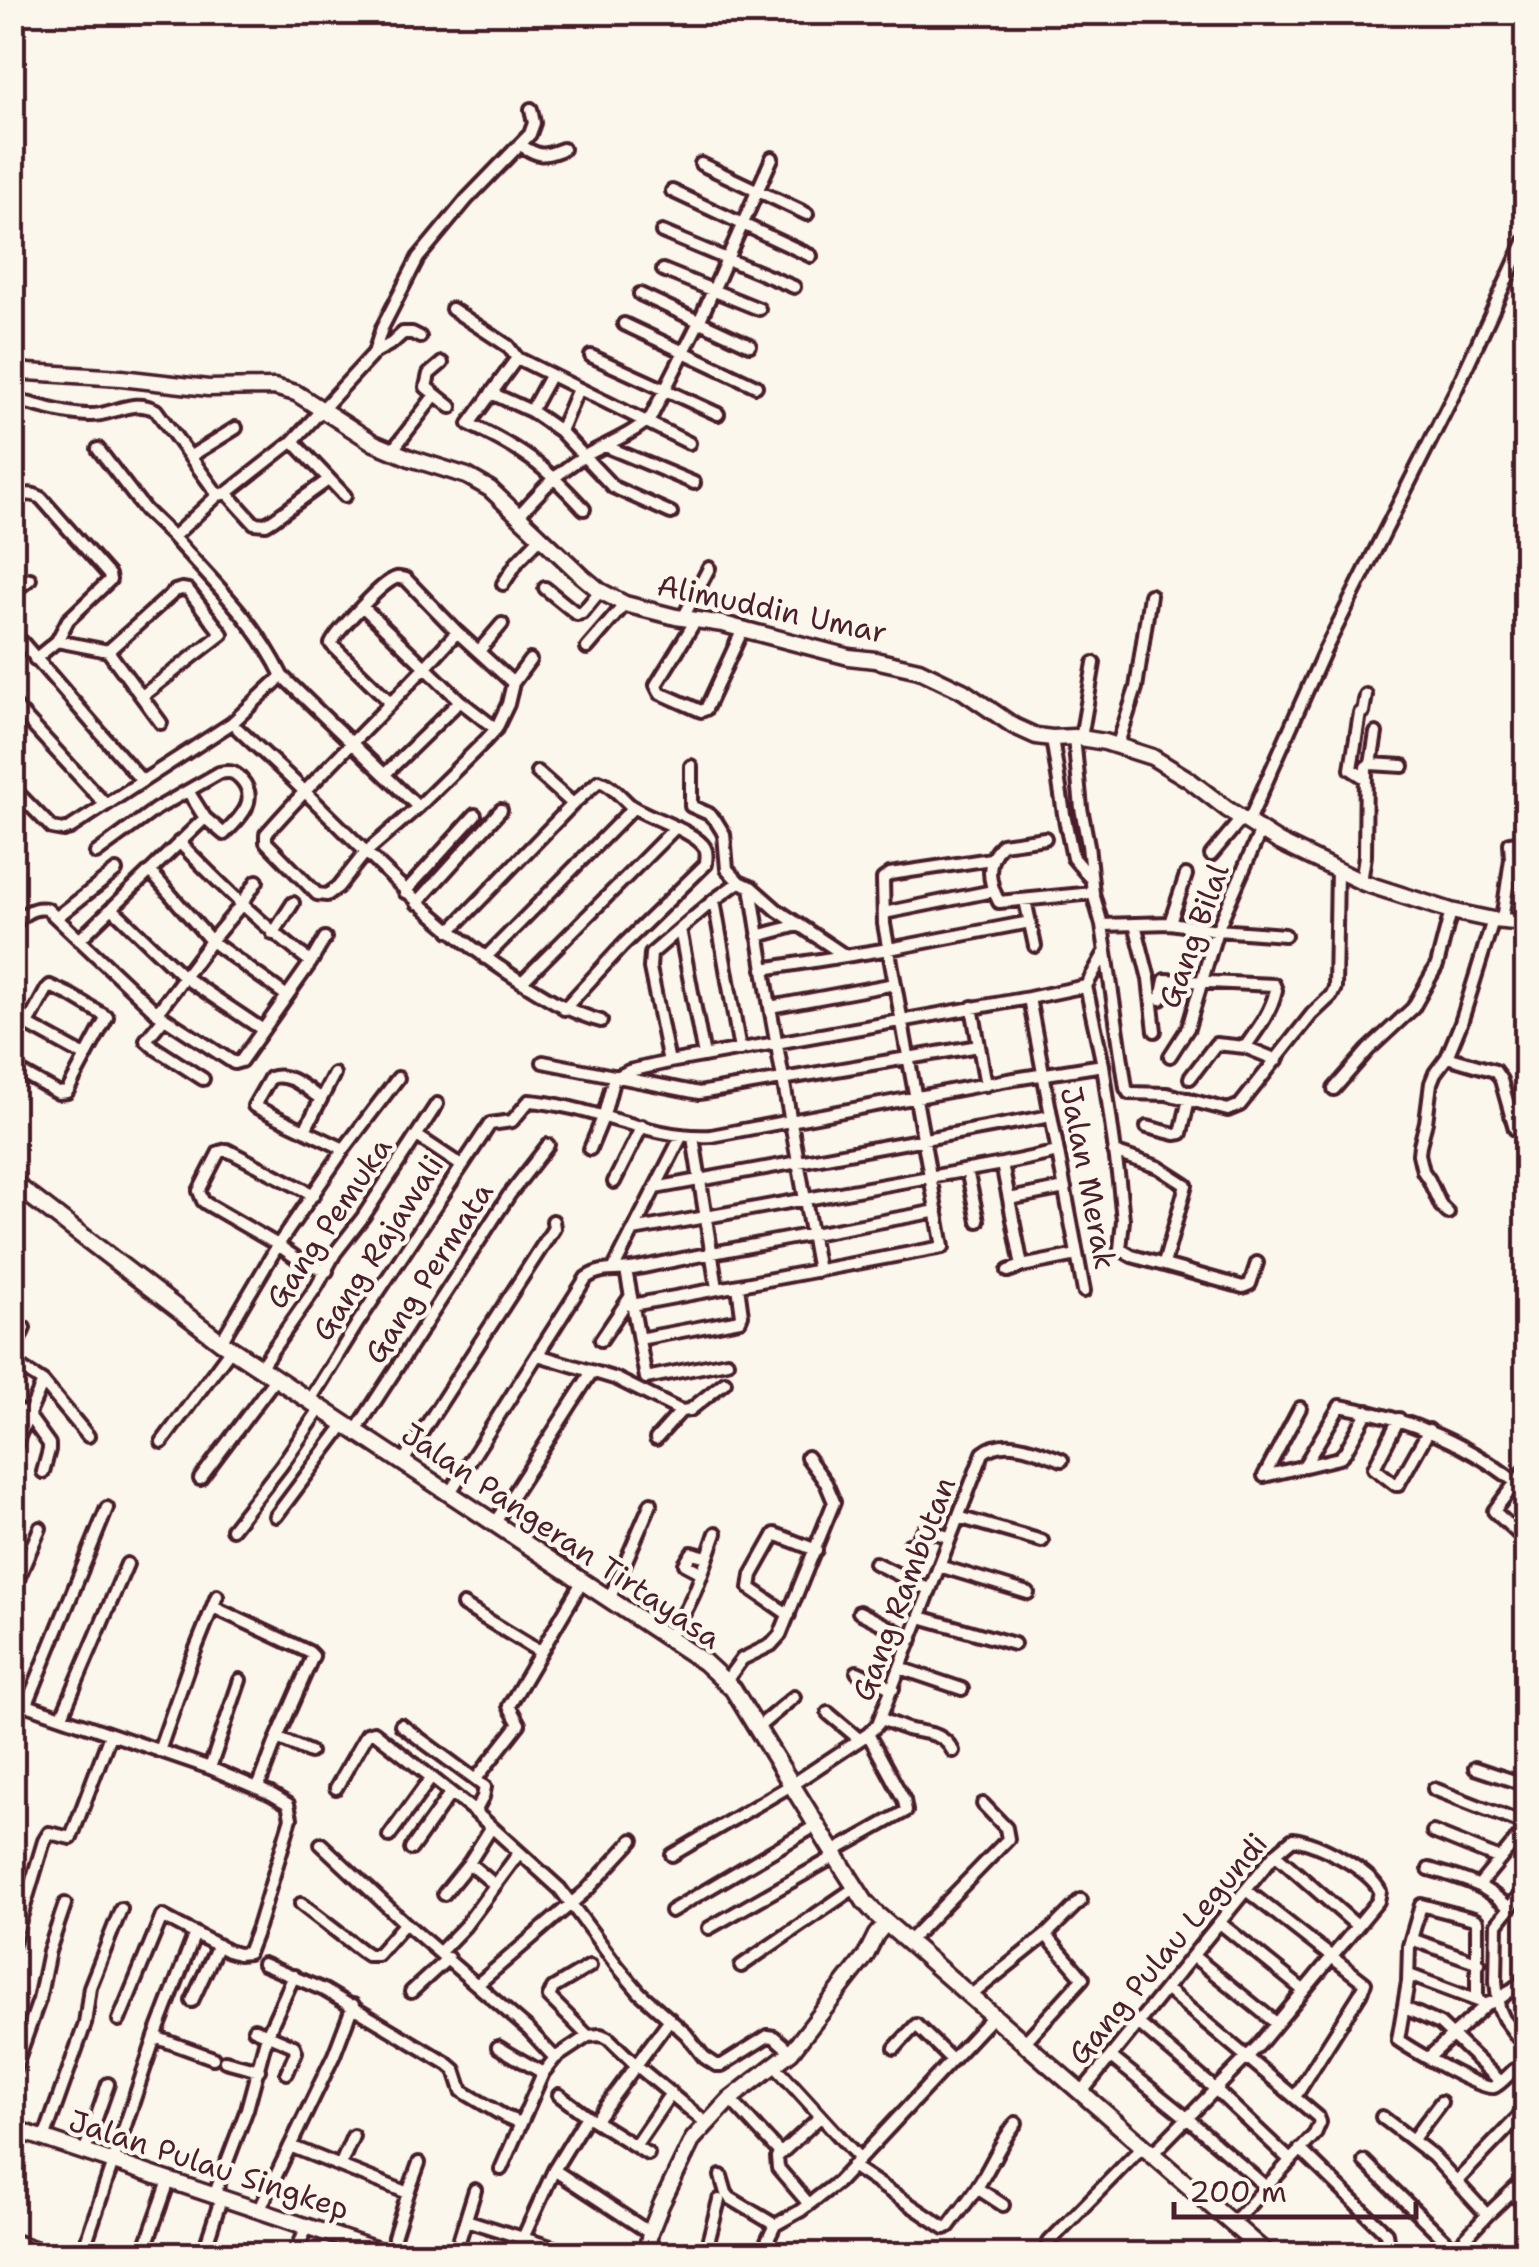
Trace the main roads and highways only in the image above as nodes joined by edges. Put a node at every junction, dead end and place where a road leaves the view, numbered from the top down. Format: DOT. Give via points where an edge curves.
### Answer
graph roads {
  1 [pos="15,1189"];
  2 [pos="1267,2254"];
  1 -- 2 [label="main road, Jalan Pangeran Tirtayasa" via="226,1346 704,1662 758,1728 865,1902"];
}
